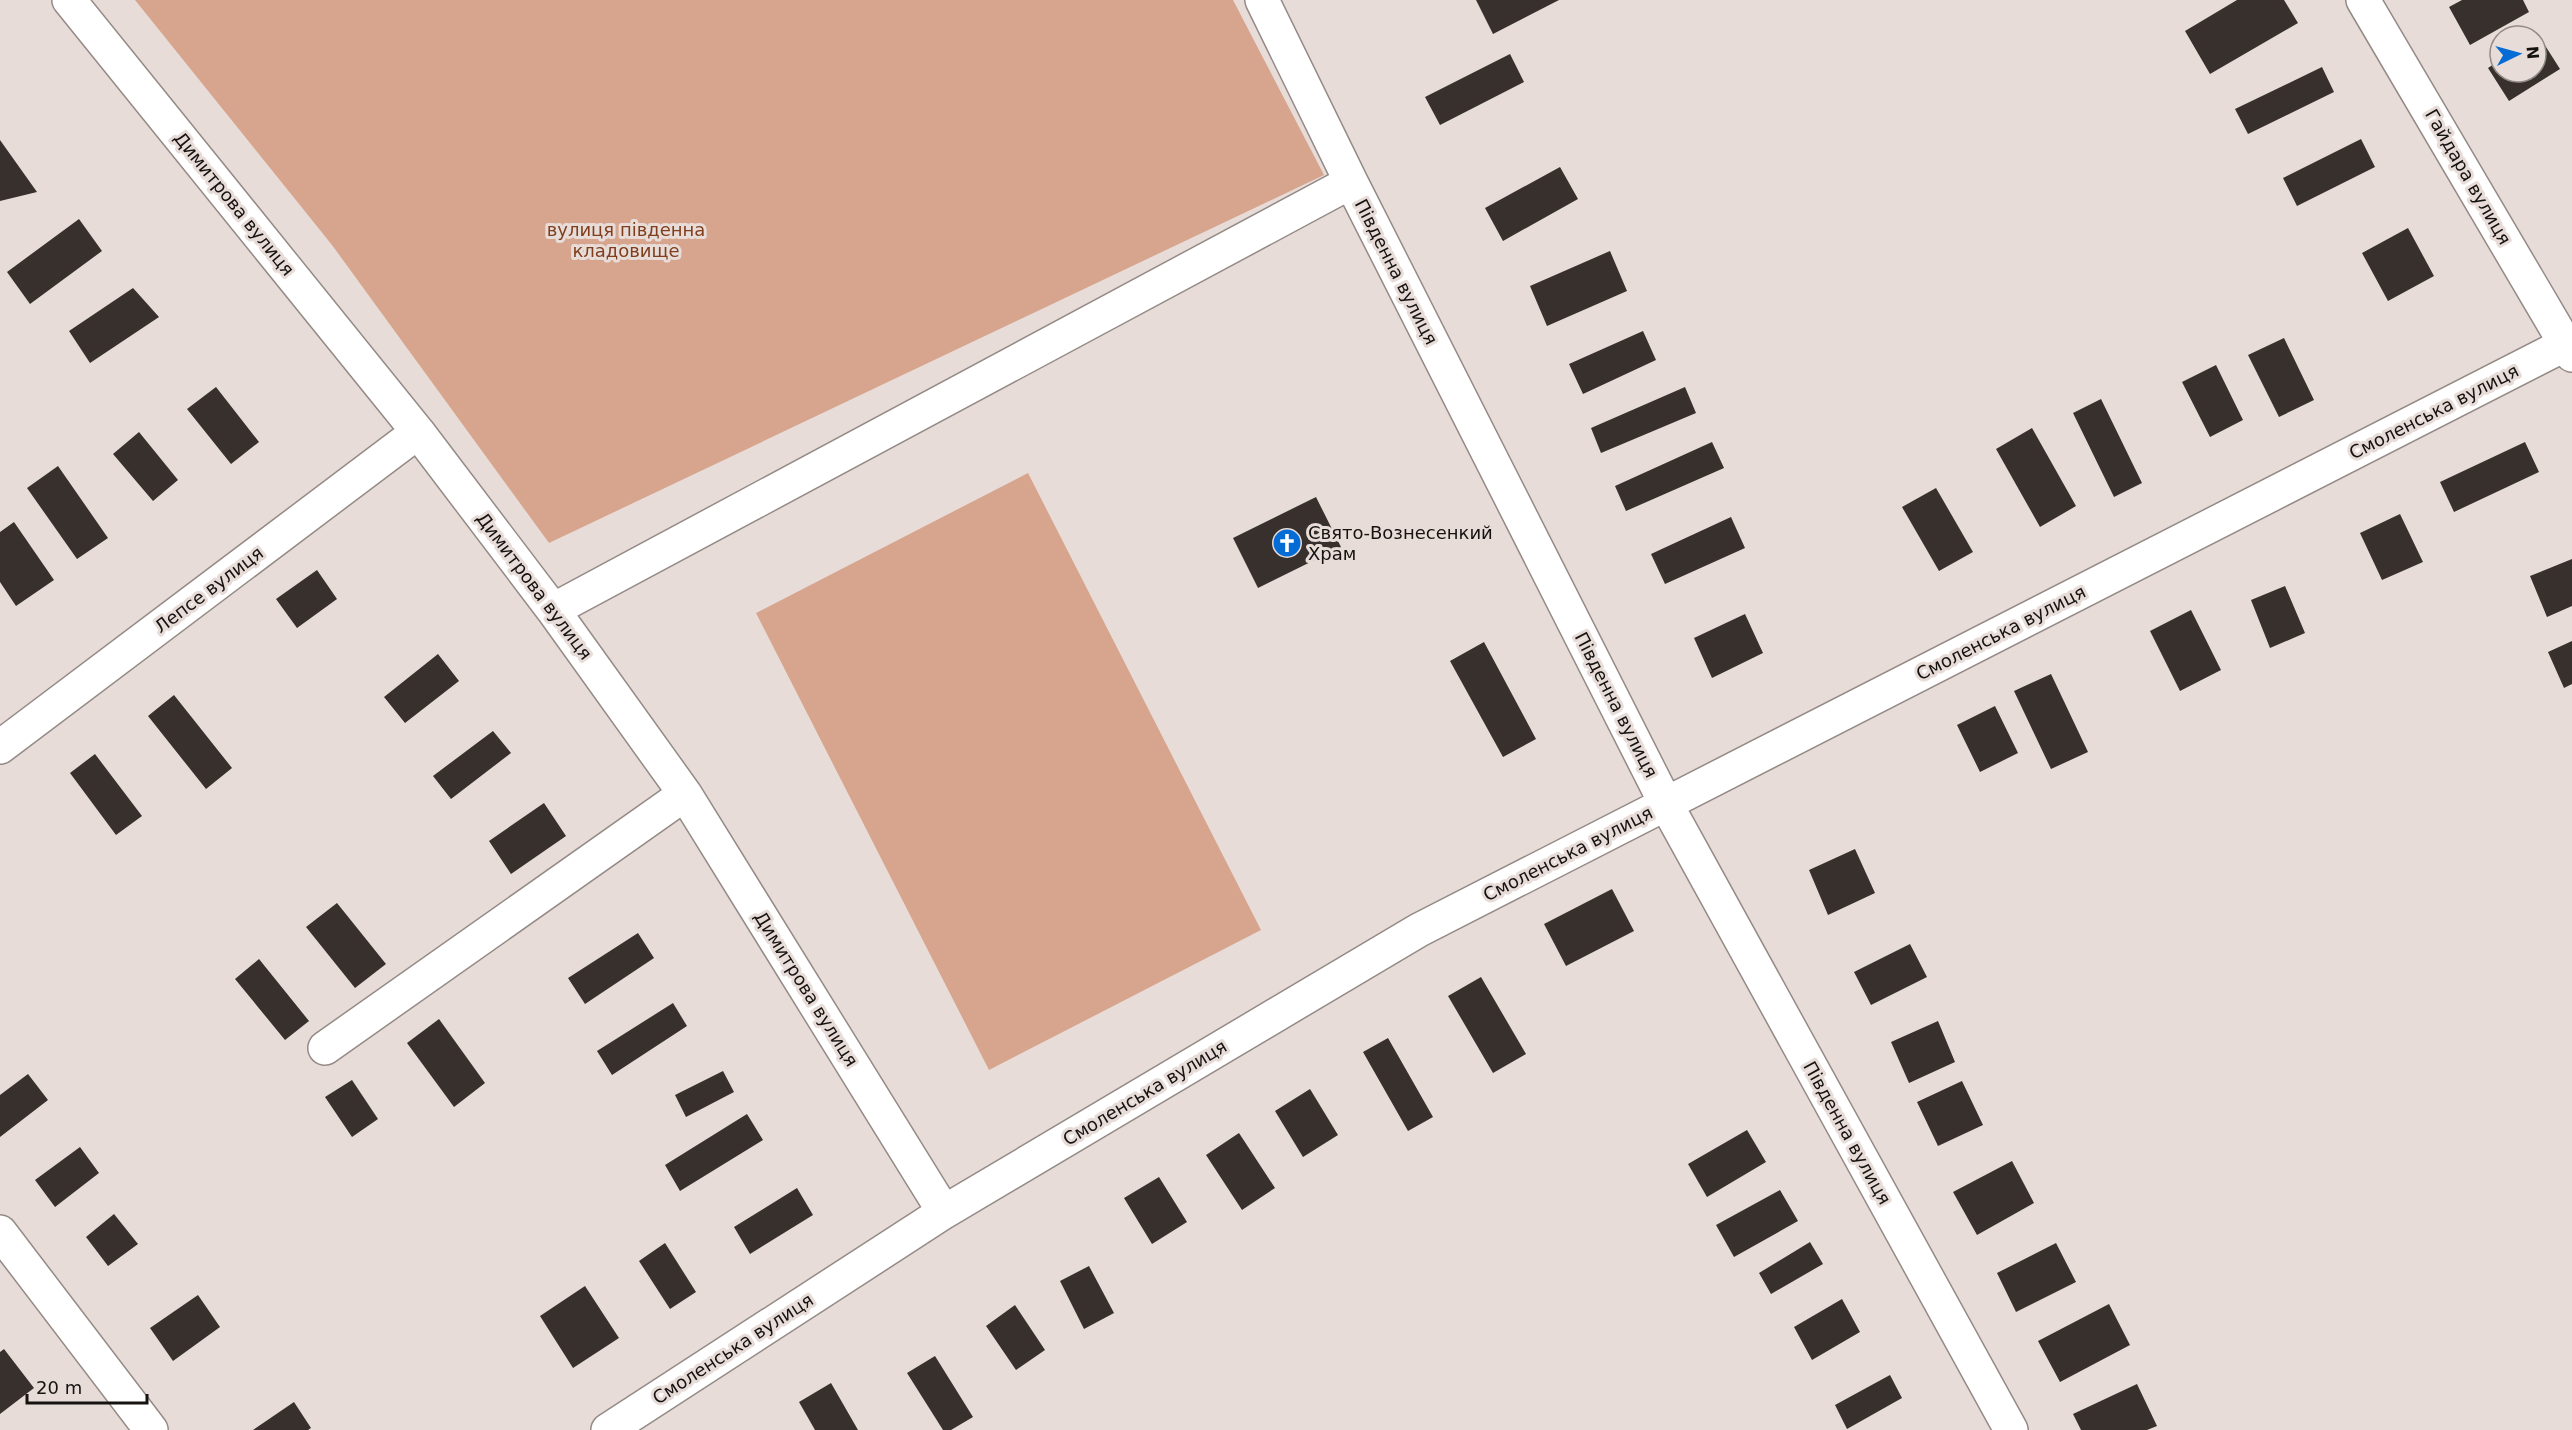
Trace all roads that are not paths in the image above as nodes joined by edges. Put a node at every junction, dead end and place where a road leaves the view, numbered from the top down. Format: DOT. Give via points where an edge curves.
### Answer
graph roads {
  1 [pos="69,0"];
  2 [pos="1262,0"];
  3 [pos="2364,0"];
  4 [pos="1351,182"];
  5 [pos="2569,349"];
  6 [pos="418,432"];
  7 [pos="553,610"];
  8 [pos="0,747"];
  9 [pos="685,794"];
  10 [pos="1666,804"];
  11 [pos="325,1048"];
  12 [pos="944,1212"];
  13 [pos="0,1232"];
  14 [pos="151,1430"];
  15 [pos="608,1430"];
  16 [pos="2011,1430"];
  1 -- 6 [label="street, Димитрова вулиця"];
  2 -- 4 [label="street, Південна вулиця"];
  3 -- 5 [label="street, Гайдара вулиця"];
  4 -- 7 [label="street"];
  4 -- 10 [label="street, Південна вулиця"];
  5 -- 10 [label="street, Смоленська вулиця"];
  6 -- 7 [label="street, Димитрова вулиця"];
  6 -- 8 [label="street, Лепсе вулиця"];
  7 -- 9 [label="street, Димитрова вулиця"];
  9 -- 11 [label="street"];
  9 -- 12 [label="street, Димитрова вулиця"];
  10 -- 12 [label="street, Смоленська вулиця" via="1419,930"];
  10 -- 16 [label="street, Південна вулиця"];
  12 -- 15 [label="street, Смоленська вулиця"];
  13 -- 14 [label="street"];
}
